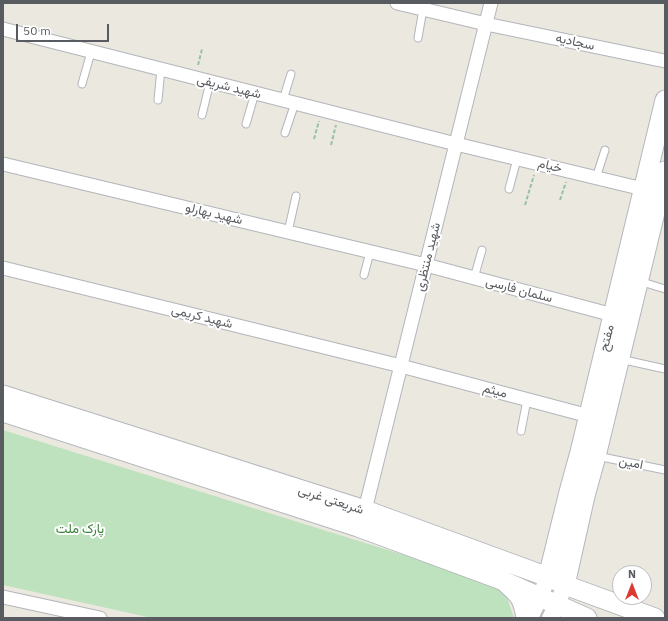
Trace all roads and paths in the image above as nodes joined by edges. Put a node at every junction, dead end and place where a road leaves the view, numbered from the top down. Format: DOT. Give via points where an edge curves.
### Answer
graph roads {
  1 [pos="397,3"];
  2 [pos="491,3"];
  3 [pos="424,9"];
  4 [pos="486,24"];
  5 [pos="3,29"];
  6 [pos="418,38"];
  7 [pos="202,49"];
  8 [pos="91,52"];
  9 [pos="665,61"];
  10 [pos="161,70"];
  11 [pos="291,74"];
  12 [pos="195,78"];
  13 [pos="210,82"];
  14 [pos="82,84"];
  15 [pos="255,93"];
  16 [pos="158,100"];
  17 [pos="665,100"];
  18 [pos="289,102"];
  19 [pos="323,110"];
  20 [pos="339,114"];
  21 [pos="202,115"];
  22 [pos="246,124"];
  23 [pos="285,133"];
  24 [pos="314,139"];
  25 [pos="456,144"];
  26 [pos="331,145"];
  27 [pos="606,150"];
  28 [pos="517,159"];
  29 [pos="537,163"];
  30 [pos="3,164"];
  31 [pos="569,171"];
  32 [pos="665,171"];
  33 [pos="596,178"];
  34 [pos="509,189"];
  35 [pos="643,189"];
  36 [pos="296,196"];
  37 [pos="560,200"];
  38 [pos="525,205"];
  39 [pos="288,232"];
  40 [pos="482,250"];
  41 [pos="370,252"];
  42 [pos="426,265"];
  43 [pos="3,268"];
  44 [pos="364,275"];
  45 [pos="474,278"];
  46 [pos="639,281"];
  47 [pos="665,289"];
  48 [pos="613,315"];
  49 [pos="620,359"];
  50 [pos="401,366"];
  51 [pos="665,368"];
  52 [pos="3,395"];
  53 [pos="527,400"];
  54 [pos="3,412"];
  55 [pos="589,416"];
  56 [pos="521,431"];
  57 [pos="596,456"];
  58 [pos="665,470"];
  59 [pos="577,494"];
  60 [pos="365,510"];
  61 [pos="548,577"];
  62 [pos="499,578"];
  63 [pos="565,585"];
  64 [pos="3,597"];
  65 [pos="540,597"];
  66 [pos="554,612"];
  67 [pos="100,618"];
  68 [pos="526,618"];
  69 [pos="530,618"];
  70 [pos="587,618"];
  71 [pos="655,618"];
  1 -- 3 [label="street, سجادیه"];
  2 -- 4 [label="street, شهید منتظری"];
  3 -- 4 [label="street, سجادیه"];
  3 -- 6 [label="lane"];
  4 -- 9 [label="street, سجادیه"];
  4 -- 25 [label="street, شهید منتظری"];
  5 -- 8 [label="street, شهید شریفی"];
  7 -- 12 [label="path"];
  8 -- 10 [label="street, شهید شریفی"];
  8 -- 14 [label="lane"];
  10 -- 12 [label="street, شهید شریفی"];
  10 -- 16 [label="lane"];
  11 -- 18 [label="lane"];
  12 -- 13 [label="street, شهید شریفی"];
  13 -- 15 [label="street, شهید شریفی"];
  13 -- 21 [label="lane"];
  15 -- 18 [label="street, شهید شریفی"];
  15 -- 22 [label="lane"];
  17 -- 35 [label="main road, مفتح"];
  18 -- 19 [label="street, شهید شریفی"];
  18 -- 23 [label="lane"];
  19 -- 20 [label="street, شهید شریفی"];
  19 -- 24 [label="path"];
  20 -- 25 [label="street, شهید شریفی"];
  20 -- 26 [label="path"];
  25 -- 28 [label="street, خیام"];
  25 -- 42 [label="street, شهید منتظری"];
  27 -- 33 [label="lane"];
  28 -- 29 [label="street, خیام"];
  28 -- 34 [label="lane"];
  29 -- 31 [label="street, خیام"];
  29 -- 38 [label="path"];
  30 -- 39 [label="street, شهید بهارلو"];
  31 -- 33 [label="street, خیام"];
  31 -- 37 [label="path"];
  32 -- 46 [label="main road, مفتح"];
  33 -- 35 [label="street, خیام"];
  35 -- 48 [label="main road, مفتح"];
  36 -- 39 [label="lane"];
  39 -- 41 [label="street, شهید بهارلو"];
  40 -- 45 [label="lane"];
  41 -- 42 [label="street, شهید بهارلو"];
  41 -- 44 [label="lane"];
  42 -- 45 [label="street, سلمان فارسی"];
  42 -- 50 [label="street, شهید منتظری"];
  43 -- 50 [label="street, شهید کریمی"];
  45 -- 48 [label="street, سلمان فارسی"];
  46 -- 47 [label="lane"];
  46 -- 49 [label="main road, مفتح"];
  48 -- 55 [label="main road, مفتح"];
  49 -- 51 [label="lane"];
  49 -- 57 [label="main road, مفتح"];
  50 -- 53 [label="street, میثم"];
  50 -- 60 [label="street, شهید منتظری"];
  52 -- 60 [label="main road, شریعتی غربی"];
  53 -- 55 [label="street, میثم"];
  53 -- 56 [label="lane"];
  54 -- 62 [label="main road, شریعتی غربی" via="358,527"];
  55 -- 59 [label="main road, مفتح"];
  57 -- 58 [label="lane, امین"];
  57 -- 59 [label="main road, مفتح"];
  59 -- 61 [label="main road, مفتح"];
  59 -- 63 [label="main road, مفتح"];
  60 -- 61 [label="main road, شریعتی غربی"];
  61 -- 63 [label="main road, شریعتی غربی"];
  61 -- 65 [label="street"];
  62 -- 65 [label="main road, شریعتی غربی"];
  62 -- 68 [label="main road" via="517,592"];
  63 -- 66 [label="street"];
  63 -- 71 [label="main road, شریعتی غربی"];
  64 -- 67 [label="street"];
  65 -- 66 [label="main road, شریعتی غربی"];
  65 -- 69 [label="street"];
  66 -- 70 [label="main road, شریعتی غربی"];
}
